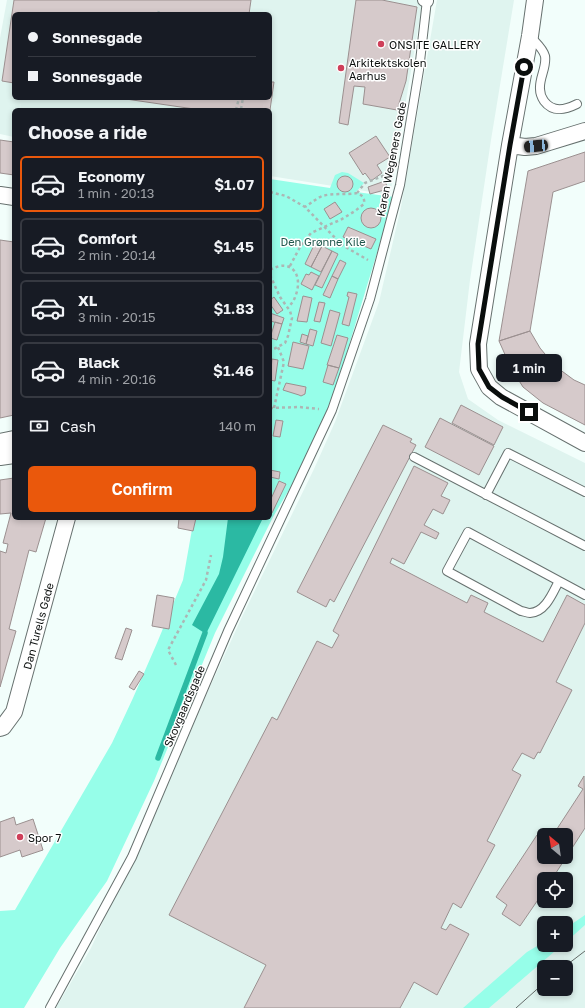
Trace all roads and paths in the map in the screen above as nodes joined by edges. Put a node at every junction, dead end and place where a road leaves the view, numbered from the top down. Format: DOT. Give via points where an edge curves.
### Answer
graph roads {
  1 [pos="424,0"];
  2 [pos="427,0"];
  3 [pos="535,0"];
  4 [pos="530,36"];
  5 [pos="577,104"];
  6 [pos="585,131"];
  7 [pos="510,145"];
  8 [pos="400,180"];
  9 [pos="272,192"];
  10 [pos="357,193"];
  11 [pos="0,195"];
  12 [pos="12,197"];
  13 [pos="306,207"];
  14 [pos="324,228"];
  15 [pos="379,265"];
  16 [pos="290,266"];
  17 [pos="272,269"];
  18 [pos="272,279"];
  19 [pos="288,308"];
  20 [pos="278,348"];
  21 [pos="272,350"];
  22 [pos="274,408"];
  23 [pos="332,410"];
  24 [pos="12,439"];
  25 [pos="0,442"];
  26 [pos="585,443"];
  27 [pos="12,454"];
  28 [pos="0,457"];
  29 [pos="414,457"];
  30 [pos="585,492"];
  31 [pos="486,495"];
  32 [pos="66,520"];
  33 [pos="585,546"];
  34 [pos="211,555"];
  35 [pos="559,581"];
  36 [pos="585,595"];
  37 [pos="176,665"];
  38 [pos="0,728"];
  39 [pos="50,1008"];
  1 -- 2 [label="street"];
  2 -- 8 [label="lane, Karen Wegeners Gade" via="419,70"];
  3 -- 4 [label="street"];
  4 -- 5 [label="lane" via="545,56 540,90 544,100 553,109 558,110"];
  4 -- 7 [label="street"];
  6 -- 7 [label="street" via="536,146"];
  7 -- 26 [label="street" via="478,344 479,369 489,387 502,397"];
  8 -- 10 [label="path" via="383,176 365,184"];
  8 -- 15 [label="lane, Karen Wegeners Gade"];
  9 -- 13 [label="path" via="286,196"];
  10 -- 13 [label="path" via="322,196"];
  10 -- 14 [label="path" via="364,199 363,205"];
  11 -- 12 [label="street"];
  13 -- 14 [label="path"];
  14 -- 15 [label="path" via="342,245"];
  14 -- 16 [label="path" via="308,236"];
  15 -- 23 [label="lane, Karen Wegeners Gade"];
  16 -- 17 [label="path" via="280,265"];
  16 -- 19 [label="path" via="296,272 298,284 295,297"];
  18 -- 19 [label="path"];
  19 -- 20 [label="path" via="292,318 288,336 285,343"];
  20 -- 21 [label="path"];
  20 -- 22 [label="path" via="284,362"];
  22 -- 23 [label="path"];
  23 -- 39 [label="lane, Skovgaardsgade" via="228,631 132,857"];
  24 -- 25 [label="street"];
  27 -- 28 [label="street"];
  29 -- 31 [label="lane"];
  30 -- 31 [label="lane" via="508,453"];
  31 -- 33 [label="lane"];
  32 -- 38 [label="street, Dan Turells Gade" via="14,712"];
  34 -- 37 [label="path" via="206,580 191,612 168,650"];
  35 -- 35 [label="lane" via="546,604 530,613 447,571 468,532"];
  35 -- 36 [label="lane"];
}
